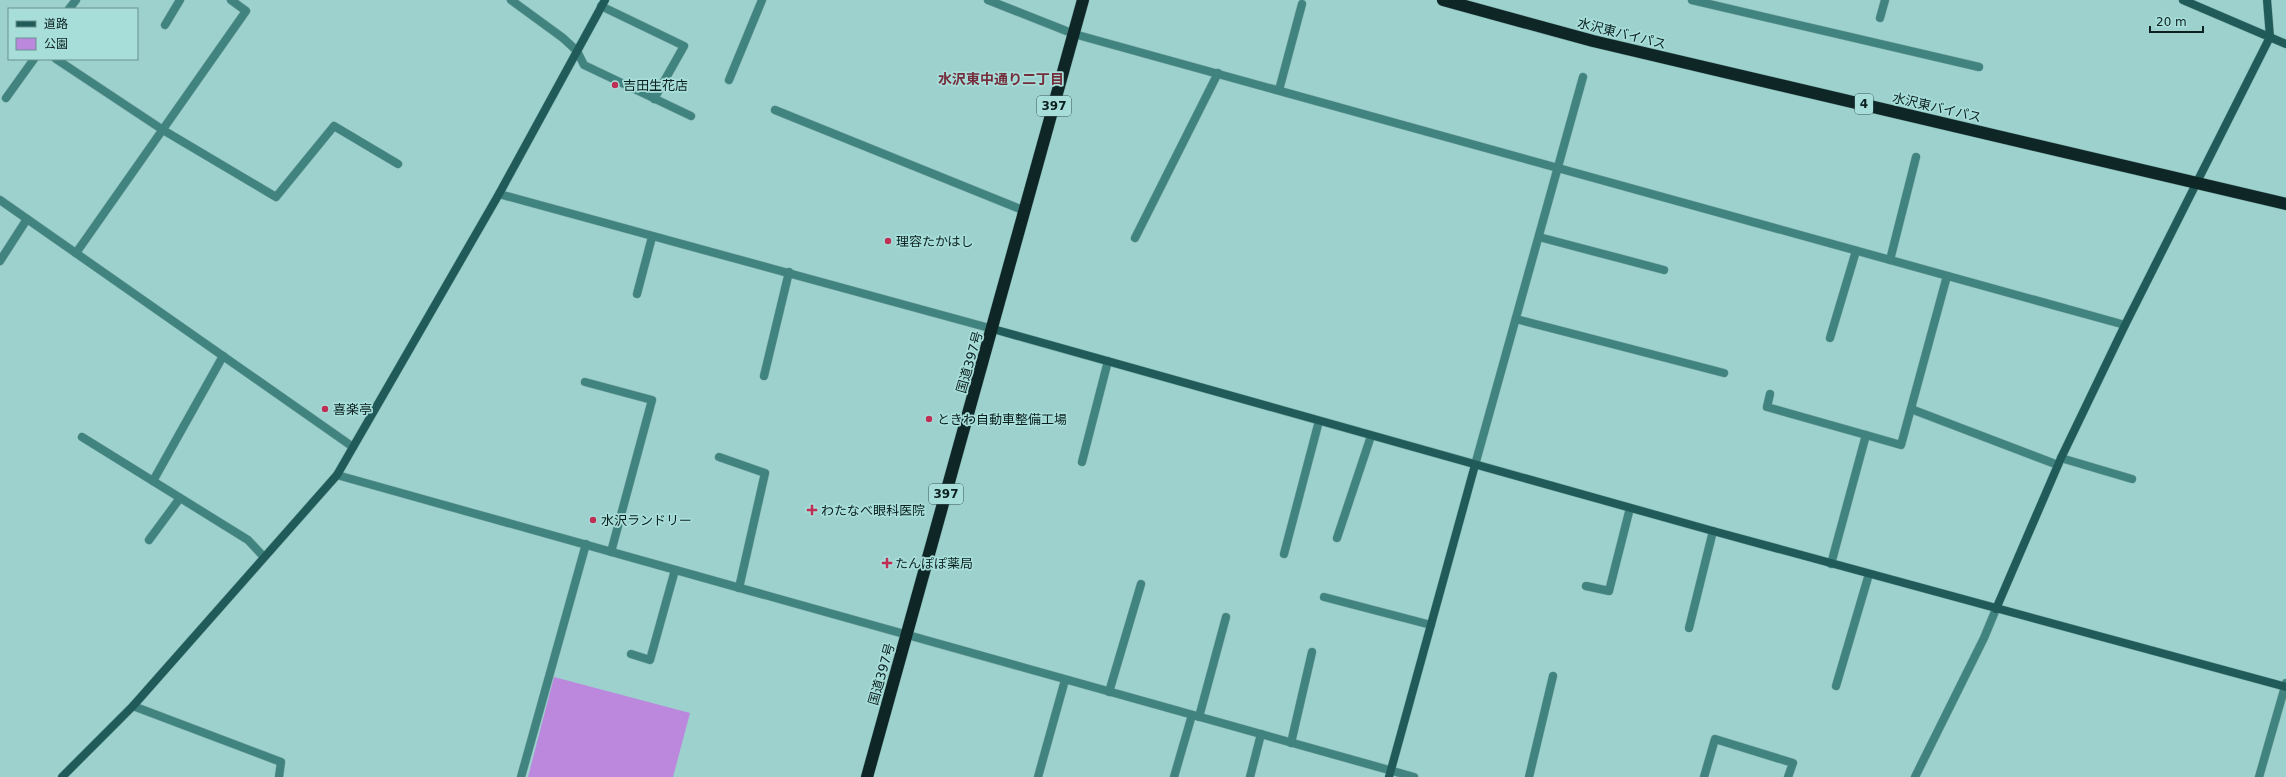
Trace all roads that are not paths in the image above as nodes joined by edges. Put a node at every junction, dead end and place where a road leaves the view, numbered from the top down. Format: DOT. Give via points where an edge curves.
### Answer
graph roads {
  1 [pos="76,0"];
  2 [pos="180,0"];
  3 [pos="231,0"];
  4 [pos="510,0"];
  5 [pos="762,0"];
  6 [pos="988,0"];
  7 [pos="1083,0"];
  8 [pos="1443,0"];
  9 [pos="1692,0"];
  10 [pos="1885,0"];
  11 [pos="2183,0"];
  12 [pos="2267,0"];
  13 [pos="603,3"];
  14 [pos="1302,4"];
  15 [pos="70,8"];
  16 [pos="1880,18"];
  17 [pos="165,25"];
  18 [pos="1074,34"];
  19 [pos="2270,37"];
  20 [pos="2286,44"];
  21 [pos="577,51"];
  22 [pos="33,60"];
  23 [pos="58,60"];
  24 [pos="1979,67"];
  25 [pos="1218,73"];
  26 [pos="1583,77"];
  27 [pos="729,80"];
  28 [pos="1279,90"];
  29 [pos="6,98"];
  30 [pos="654,99"];
  31 [pos="775,110"];
  32 [pos="691,116"];
  33 [pos="163,130"];
  34 [pos="1916,157"];
  35 [pos="398,164"];
  36 [pos="1558,168"];
  37 [pos="2197,183"];
  38 [pos="499,194"];
  39 [pos="0,200"];
  40 [pos="2286,204"];
  41 [pos="1025,211"];
  42 [pos="27,219"];
  43 [pos="652,237"];
  44 [pos="1539,237"];
  45 [pos="1135,238"];
  46 [pos="1856,251"];
  47 [pos="76,253"];
  48 [pos="1890,260"];
  49 [pos="0,261"];
  50 [pos="1664,270"];
  51 [pos="789,272"];
  52 [pos="1947,276"];
  53 [pos="637,294"];
  54 [pos="1516,319"];
  55 [pos="2125,326"];
  56 [pos="993,328"];
  57 [pos="1830,338"];
  58 [pos="223,356"];
  59 [pos="1108,361"];
  60 [pos="1724,373"];
  61 [pos="764,376"];
  62 [pos="586,382"];
  63 [pos="1770,394"];
  64 [pos="1911,409"];
  65 [pos="1319,421"];
  66 [pos="1866,435"];
  67 [pos="1371,436"];
  68 [pos="82,437"];
  69 [pos="353,447"];
  70 [pos="719,457"];
  71 [pos="2059,461"];
  72 [pos="1082,462"];
  73 [pos="1475,465"];
  74 [pos="337,475"];
  75 [pos="2132,479"];
  76 [pos="153,481"];
  77 [pos="180,498"];
  78 [pos="1630,508"];
  79 [pos="1713,531"];
  80 [pos="1337,538"];
  81 [pos="149,540"];
  82 [pos="586,544"];
  83 [pos="611,552"];
  84 [pos="1284,554"];
  85 [pos="263,556"];
  86 [pos="1831,564"];
  87 [pos="675,570"];
  88 [pos="1869,574"];
  89 [pos="1141,584"];
  90 [pos="1586,586"];
  91 [pos="739,588"];
  92 [pos="1324,597"];
  93 [pos="1996,609"];
  94 [pos="1226,617"];
  95 [pos="1431,625"];
  96 [pos="1689,628"];
  97 [pos="906,636"];
  98 [pos="1312,652"];
  99 [pos="631,654"];
  100 [pos="1553,676"];
  101 [pos="1065,680"];
  102 [pos="1836,686"];
  103 [pos="2286,686"];
  104 [pos="1109,692"];
  105 [pos="133,706"];
  106 [pos="1195,716"];
  107 [pos="1261,734"];
  108 [pos="1291,743"];
  109 [pos="1389,774"];
  110 [pos="62,777"];
  111 [pos="278,777"];
  112 [pos="521,777"];
  113 [pos="867,777"];
  114 [pos="1038,777"];
  115 [pos="1174,777"];
  116 [pos="1250,777"];
  117 [pos="1414,777"];
  118 [pos="1529,777"];
  119 [pos="1704,777"];
  120 [pos="1788,777"];
  121 [pos="1914,777"];
  122 [pos="2259,777"];
  1 -- 15 [label="street"];
  2 -- 17 [label="street"];
  3 -- 33 [label="street" via="246,11"];
  4 -- 21 [label="street"];
  5 -- 27 [label="street"];
  6 -- 18 [label="street"];
  7 -- 18 [label="highway, 国道397号 / 397"];
  8 -- 37 [label="highway, 水沢東バイパス / 4" via="1593,41"];
  9 -- 24 [label="street"];
  10 -- 16 [label="street"];
  11 -- 19 [label="street"];
  12 -- 19 [label="street"];
  13 -- 21 [label="street"];
  13 -- 30 [label="street" via="684,46"];
  14 -- 28 [label="street"];
  18 -- 25 [label="street"];
  18 -- 41 [label="highway, 国道397号 / 397"];
  19 -- 20 [label="street"];
  19 -- 37 [label="street"];
  21 -- 30 [label="street" via="584,65"];
  21 -- 38 [label="street"];
  22 -- 29 [label="street"];
  23 -- 33 [label="street"];
  25 -- 28 [label="street"];
  25 -- 45 [label="street"];
  26 -- 36 [label="street"];
  28 -- 36 [label="street"];
  30 -- 32 [label="street"];
  31 -- 41 [label="street"];
  33 -- 35 [label="street" via="276,196 334,126"];
  33 -- 47 [label="street"];
  34 -- 48 [label="street"];
  36 -- 44 [label="street"];
  36 -- 46 [label="street"];
  37 -- 40 [label="highway, 水沢東バイパス / 4"];
  37 -- 55 [label="street"];
  38 -- 43 [label="street"];
  38 -- 69 [label="street"];
  39 -- 42 [label="street"];
  41 -- 56 [label="highway, 国道397号 / 397"];
  42 -- 47 [label="street"];
  42 -- 49 [label="street"];
  43 -- 51 [label="street"];
  43 -- 53 [label="street"];
  44 -- 50 [label="street"];
  44 -- 54 [label="street"];
  46 -- 48 [label="street"];
  46 -- 57 [label="street"];
  47 -- 58 [label="street"];
  48 -- 52 [label="street"];
  51 -- 56 [label="street"];
  51 -- 61 [label="street"];
  52 -- 55 [label="street"];
  52 -- 64 [label="street"];
  54 -- 60 [label="street"];
  54 -- 73 [label="street"];
  55 -- 71 [label="street"];
  56 -- 59 [label="street"];
  56 -- 97 [label="highway, 国道397号 / 397"];
  58 -- 69 [label="street"];
  58 -- 76 [label="street"];
  59 -- 65 [label="street"];
  59 -- 72 [label="street"];
  62 -- 83 [label="street" via="652,400"];
  63 -- 66 [label="street" via="1767,407"];
  64 -- 66 [label="street" via="1901,445"];
  64 -- 71 [label="street"];
  65 -- 67 [label="street"];
  65 -- 84 [label="street"];
  66 -- 86 [label="street"];
  67 -- 73 [label="street"];
  67 -- 80 [label="street"];
  68 -- 76 [label="street"];
  69 -- 74 [label="street"];
  70 -- 91 [label="street" via="766,473"];
  71 -- 75 [label="street"];
  71 -- 93 [label="street"];
  73 -- 78 [label="street"];
  73 -- 95 [label="street"];
  74 -- 82 [label="street"];
  74 -- 85 [label="street"];
  76 -- 77 [label="street"];
  77 -- 81 [label="street"];
  77 -- 85 [label="street" via="248,540"];
  78 -- 79 [label="street"];
  78 -- 90 [label="street" via="1610,591"];
  79 -- 86 [label="street"];
  79 -- 96 [label="street"];
  82 -- 83 [label="street"];
  82 -- 112 [label="street"];
  83 -- 87 [label="street"];
  85 -- 105 [label="street"];
  86 -- 88 [label="street"];
  87 -- 91 [label="street"];
  87 -- 99 [label="street" via="650,660"];
  88 -- 93 [label="street"];
  88 -- 102 [label="street"];
  89 -- 104 [label="street"];
  91 -- 97 [label="street"];
  92 -- 95 [label="street"];
  93 -- 103 [label="street"];
  93 -- 121 [label="street" via="1974,659"];
  94 -- 106 [label="street"];
  95 -- 109 [label="street"];
  97 -- 101 [label="street"];
  97 -- 113 [label="highway, 国道397号 / 397"];
  98 -- 108 [label="street"];
  100 -- 118 [label="street"];
  101 -- 104 [label="street"];
  101 -- 114 [label="street"];
  103 -- 122 [label="street"];
  104 -- 106 [label="street"];
  105 -- 110 [label="street"];
  105 -- 111 [label="street" via="281,762"];
  106 -- 107 [label="street"];
  106 -- 115 [label="street"];
  107 -- 108 [label="street"];
  107 -- 116 [label="street"];
  108 -- 109 [label="street"];
  109 -- 117 [label="street"];
  119 -- 120 [label="street" via="1715,739 1793,763"];
}
